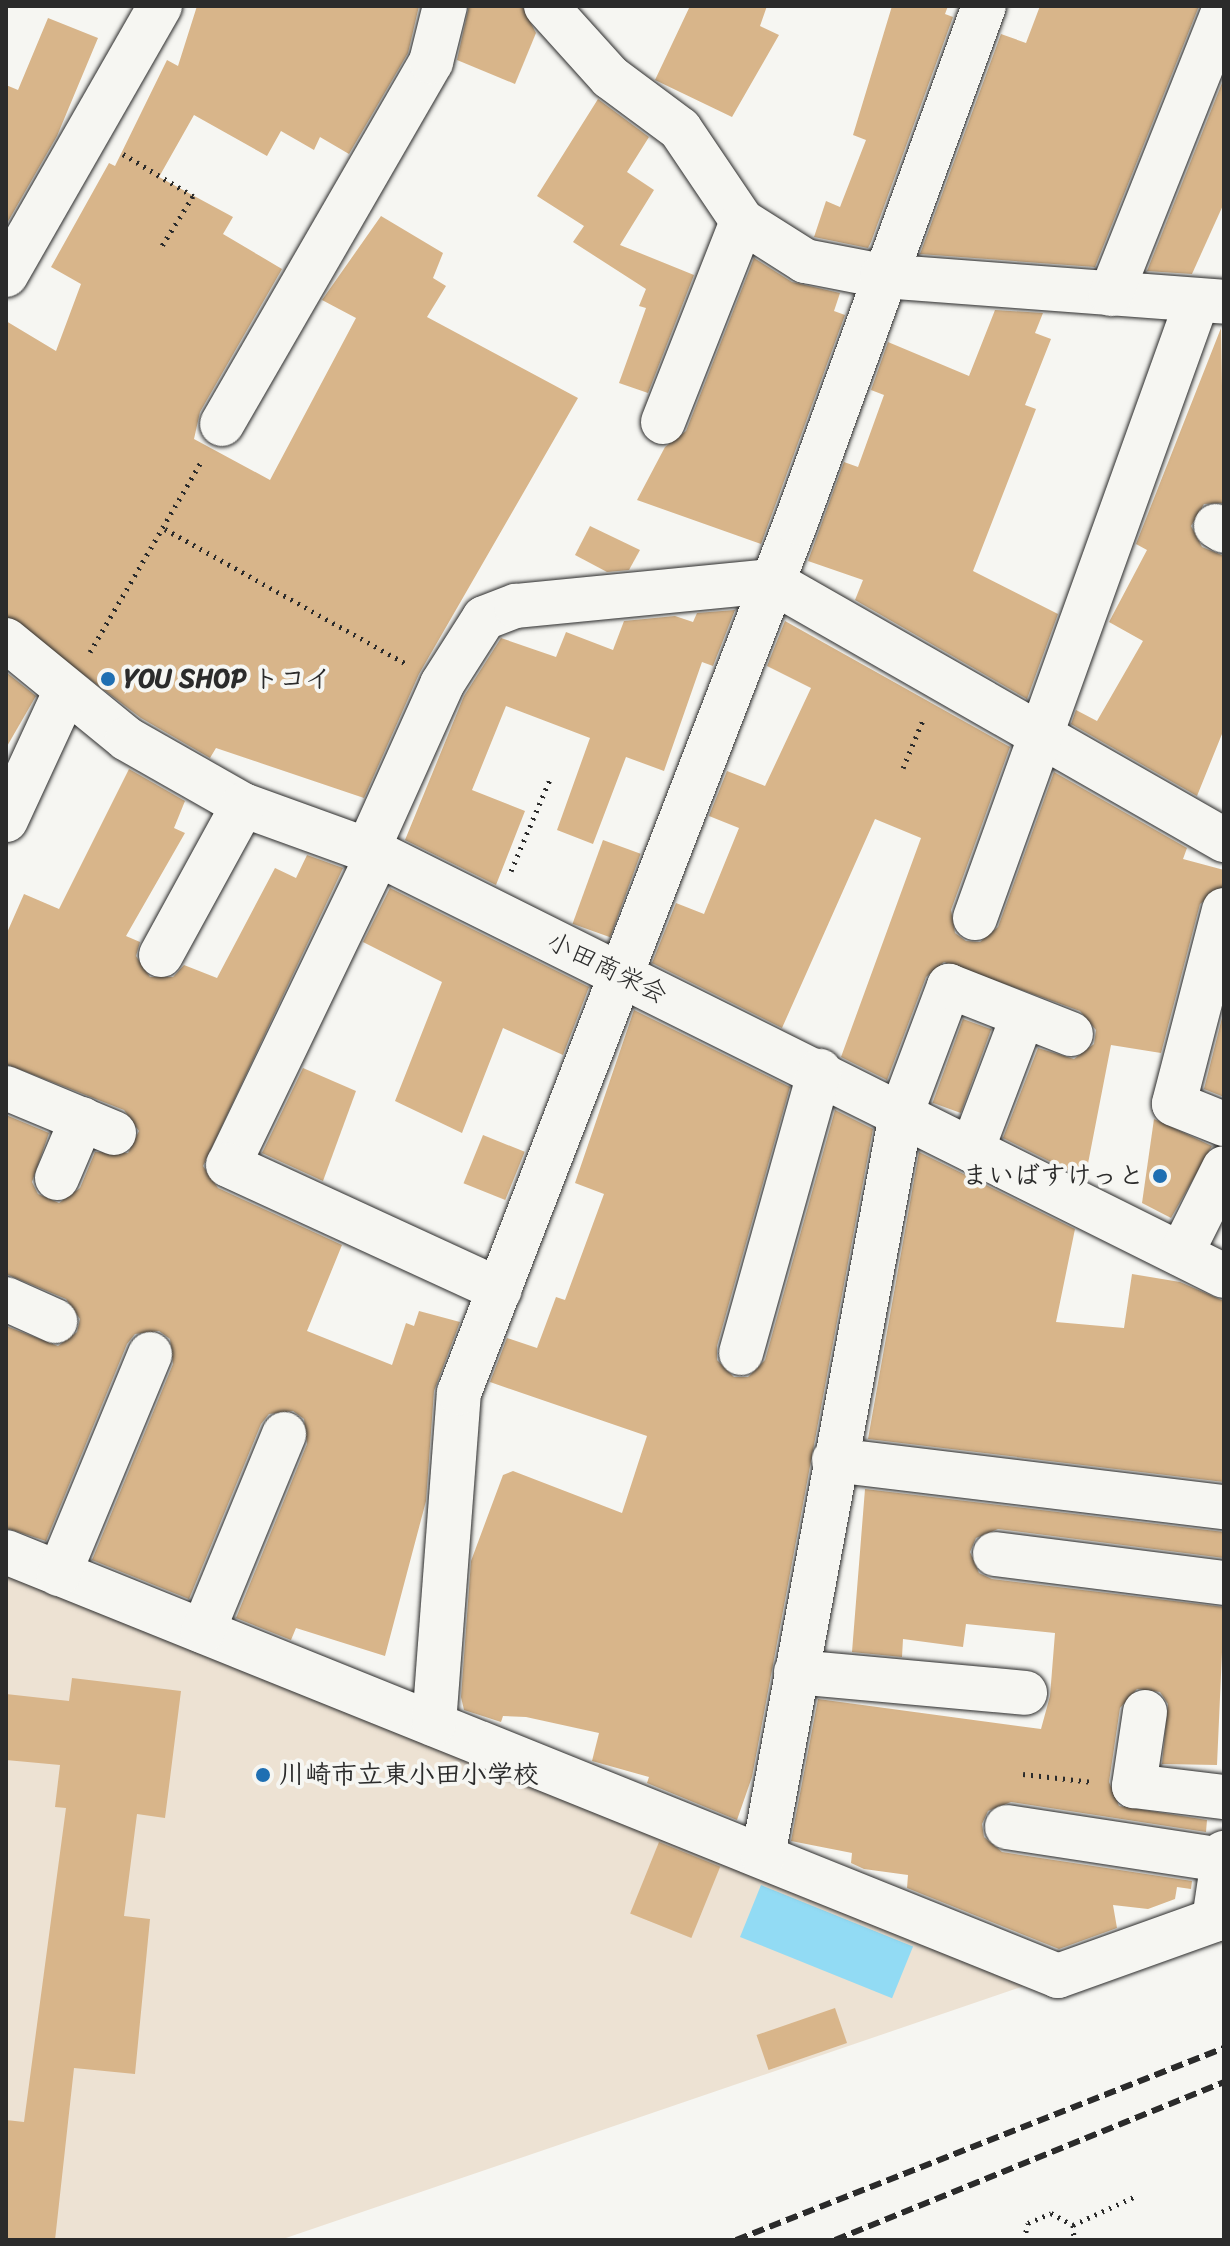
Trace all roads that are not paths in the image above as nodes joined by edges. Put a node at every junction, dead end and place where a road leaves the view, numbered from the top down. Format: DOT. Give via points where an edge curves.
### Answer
graph roads {
  1 [pos="160,6"];
  2 [pos="445,6"];
  3 [pos="546,6"];
  4 [pos="984,6"];
  5 [pos="1224,10"];
  6 [pos="742,221"];
  7 [pos="6,275"];
  8 [pos="882,276"];
  9 [pos="1111,294"];
  10 [pos="1214,294"];
  11 [pos="663,422"];
  12 [pos="222,424"];
  13 [pos="771,581"];
  14 [pos="6,640"];
  15 [pos="66,690"];
  16 [pos="1044,737"];
  17 [pos="243,805"];
  18 [pos="6,820"];
  19 [pos="1224,840"];
  20 [pos="373,852"];
  21 [pos="1224,910"];
  22 [pos="975,918"];
  23 [pos="161,955"];
  24 [pos="623,976"];
  25 [pos="1023,1016"];
  26 [pos="1071,1034"];
  27 [pos="820,1071"];
  28 [pos="6,1088"];
  29 [pos="901,1114"];
  30 [pos="1224,1124"];
  31 [pos="972,1150"];
  32 [pos="1224,1168"];
  33 [pos="57,1178"];
  34 [pos="1181,1254"];
  35 [pos="1224,1276"];
  36 [pos="500,1290"];
  37 [pos="6,1299"];
  38 [pos="55,1321"];
  39 [pos="741,1353"];
  40 [pos="150,1354"];
  41 [pos="284,1434"];
  42 [pos="834,1460"];
  43 [pos="1224,1507"];
  44 [pos="6,1552"];
  45 [pos="995,1554"];
  46 [pos="59,1574"];
  47 [pos="1224,1583"];
  48 [pos="203,1631"];
  49 [pos="796,1672"];
  50 [pos="1025,1693"];
  51 [pos="1145,1712"];
  52 [pos="434,1724"];
  53 [pos="1224,1797"];
  54 [pos="1007,1827"];
  55 [pos="1224,1853"];
  56 [pos="763,1856"];
  57 [pos="1223,1860"];
  1 -- 7 [label="street"];
  2 -- 12 [label="street" via="431,62"];
  3 -- 6 [label="street" via="610,77 680,129"];
  4 -- 8 [label="street"];
  5 -- 9 [label="street"];
  6 -- 8 [label="street" via="805,261"];
  6 -- 11 [label="street"];
  8 -- 9 [label="street"];
  8 -- 13 [label="street"];
  9 -- 10 [label="street"];
  10 -- 16 [label="street"];
  13 -- 16 [label="street" via="939,682"];
  13 -- 20 [label="street" via="516,606 484,618 442,684"];
  13 -- 24 [label="street"];
  14 -- 15 [label="street, 小田商栄会"];
  15 -- 17 [label="street, 小田商栄会" via="127,739"];
  15 -- 18 [label="street"];
  16 -- 19 [label="street"];
  16 -- 22 [label="street"];
  17 -- 20 [label="street, 小田商栄会"];
  17 -- 23 [label="street"];
  20 -- 24 [label="street, 小田商栄会"];
  20 -- 36 [label="street" via="228,1165"];
  21 -- 30 [label="street" via="1174,1104"];
  24 -- 27 [label="street, 小田商栄会"];
  24 -- 36 [label="street"];
  25 -- 26 [label="street"];
  25 -- 29 [label="street" via="949,986"];
  25 -- 31 [label="street"];
  27 -- 29 [label="street, 小田商栄会"];
  27 -- 39 [label="street"];
  28 -- 33 [label="street" via="98,1126"];
  29 -- 31 [label="street, 小田商栄会"];
  29 -- 42 [label="street"];
  31 -- 34 [label="street, 小田商栄会"];
  32 -- 34 [label="street"];
  34 -- 35 [label="street, 小田商栄会"];
  36 -- 52 [label="street" via="459,1393"];
  37 -- 38 [label="street"];
  40 -- 46 [label="street"];
  41 -- 48 [label="street"];
  42 -- 43 [label="street"];
  42 -- 49 [label="street"];
  44 -- 46 [label="street"];
  45 -- 47 [label="street"];
  46 -- 48 [label="street"];
  48 -- 52 [label="street"];
  49 -- 50 [label="street"];
  49 -- 56 [label="street"];
  51 -- 53 [label="street" via="1134,1786"];
  52 -- 56 [label="street"];
  54 -- 57 [label="street"];
  55 -- 57 [label="street"];
  56 -- 57 [label="street" via="1058,1976 1214,1920"];
}
